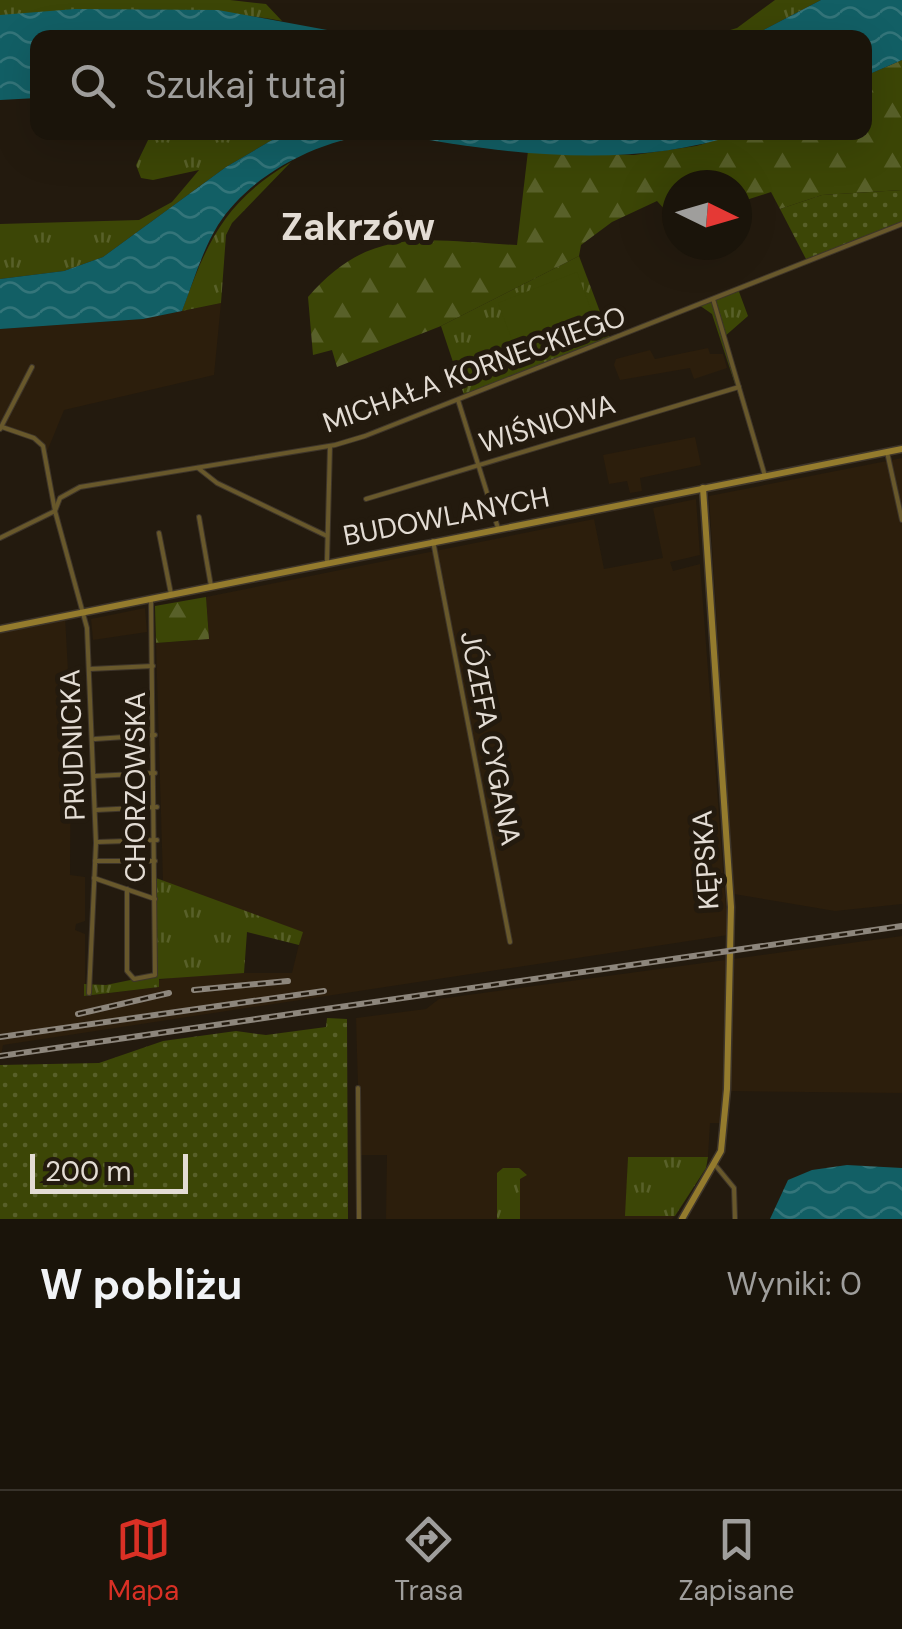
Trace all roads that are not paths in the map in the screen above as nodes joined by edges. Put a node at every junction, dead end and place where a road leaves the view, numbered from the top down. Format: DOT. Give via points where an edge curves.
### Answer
graph roads {
  1 [pos="902,224"];
  2 [pos="714,299"];
  3 [pos="32,368"];
  4 [pos="739,387"];
  5 [pos="458,400"];
  6 [pos="1,428"];
  7 [pos="330,446"];
  8 [pos="902,449"];
  9 [pos="887,452"];
  10 [pos="478,464"];
  11 [pos="198,468"];
  12 [pos="764,476"];
  13 [pos="703,488"];
  14 [pos="366,499"];
  15 [pos="55,512"];
  16 [pos="199,517"];
  17 [pos="902,520"];
  18 [pos="498,528"];
  19 [pos="159,534"];
  20 [pos="327,536"];
  21 [pos="0,538"];
  22 [pos="433,541"];
  23 [pos="326,562"];
  24 [pos="211,586"];
  25 [pos="170,594"];
  26 [pos="150,598"];
  27 [pos="84,612"];
  28 [pos="0,628"];
  29 [pos="153,666"];
  30 [pos="90,670"];
  31 [pos="155,735"];
  32 [pos="93,739"];
  33 [pos="156,774"];
  34 [pos="95,776"];
  35 [pos="156,806"];
  36 [pos="95,810"];
  37 [pos="157,840"];
  38 [pos="96,842"];
  39 [pos="95,861"];
  40 [pos="157,861"];
  41 [pos="94,878"];
  42 [pos="127,890"];
  43 [pos="155,899"];
  44 [pos="510,942"];
  45 [pos="89,993"];
  46 [pos="358,1088"];
  47 [pos="714,1166"];
  48 [pos="359,1219"];
  49 [pos="682,1219"];
  50 [pos="735,1219"];
  1 -- 2 [label="street, MICHAŁA KORNECKIEGO"];
  2 -- 4 [label="street"];
  2 -- 5 [label="street, MICHAŁA KORNECKIEGO"];
  3 -- 6 [label="street"];
  4 -- 10 [label="street, WIŚNIOWA"];
  4 -- 12 [label="street"];
  5 -- 7 [label="street, MICHAŁA KORNECKIEGO"];
  5 -- 10 [label="street"];
  6 -- 15 [label="street, PRUDNICKA" via="43,446"];
  7 -- 11 [label="street, MICHAŁA KORNECKIEGO"];
  7 -- 20 [label="street"];
  8 -- 9 [label="main road, BUDOWLANYCH"];
  9 -- 12 [label="main road, BUDOWLANYCH"];
  9 -- 17 [label="street"];
  10 -- 14 [label="street, WIŚNIOWA"];
  10 -- 18 [label="street"];
  11 -- 15 [label="street, MICHAŁA KORNECKIEGO" via="80,486 60,498"];
  11 -- 20 [label="street"];
  12 -- 13 [label="main road, BUDOWLANYCH"];
  13 -- 18 [label="main road, BUDOWLANYCH"];
  13 -- 47 [label="main road, KĘPSKA" via="732,935 726,1118"];
  15 -- 21 [label="street, MICHAŁA KORNECKIEGO"];
  15 -- 27 [label="street, PRUDNICKA"];
  16 -- 24 [label="street"];
  18 -- 22 [label="main road, BUDOWLANYCH"];
  19 -- 25 [label="street"];
  20 -- 23 [label="street"];
  22 -- 23 [label="main road, BUDOWLANYCH"];
  22 -- 44 [label="street, JÓZEFA CYGANA"];
  23 -- 24 [label="main road, BUDOWLANYCH"];
  24 -- 25 [label="main road, BUDOWLANYCH"];
  25 -- 26 [label="main road, BUDOWLANYCH"];
  26 -- 27 [label="main road, BUDOWLANYCH"];
  26 -- 29 [label="street, CHORZOWSKA"];
  27 -- 28 [label="main road, BUDOWLANYCH"];
  27 -- 30 [label="street, PRUDNICKA"];
  29 -- 30 [label="street"];
  29 -- 31 [label="street, CHORZOWSKA"];
  30 -- 32 [label="street, PRUDNICKA"];
  31 -- 32 [label="street"];
  31 -- 33 [label="street, CHORZOWSKA"];
  32 -- 34 [label="street, PRUDNICKA"];
  33 -- 34 [label="street"];
  33 -- 35 [label="street, CHORZOWSKA"];
  34 -- 36 [label="street, PRUDNICKA"];
  35 -- 36 [label="street"];
  35 -- 37 [label="street, CHORZOWSKA"];
  36 -- 38 [label="street, PRUDNICKA"];
  37 -- 38 [label="street"];
  37 -- 40 [label="street, CHORZOWSKA"];
  38 -- 39 [label="street, PRUDNICKA"];
  39 -- 40 [label="street"];
  39 -- 41 [label="street, PRUDNICKA"];
  40 -- 43 [label="street, CHORZOWSKA"];
  41 -- 42 [label="street"];
  41 -- 45 [label="street, PRUDNICKA"];
  42 -- 43 [label="street"];
  42 -- 43 [label="street, CHORZOWSKA" via="126,971 134,979 155,975"];
  46 -- 48 [label="street"];
  47 -- 49 [label="main road, KĘPSKA"];
  47 -- 50 [label="street" via="734,1188"];
}
